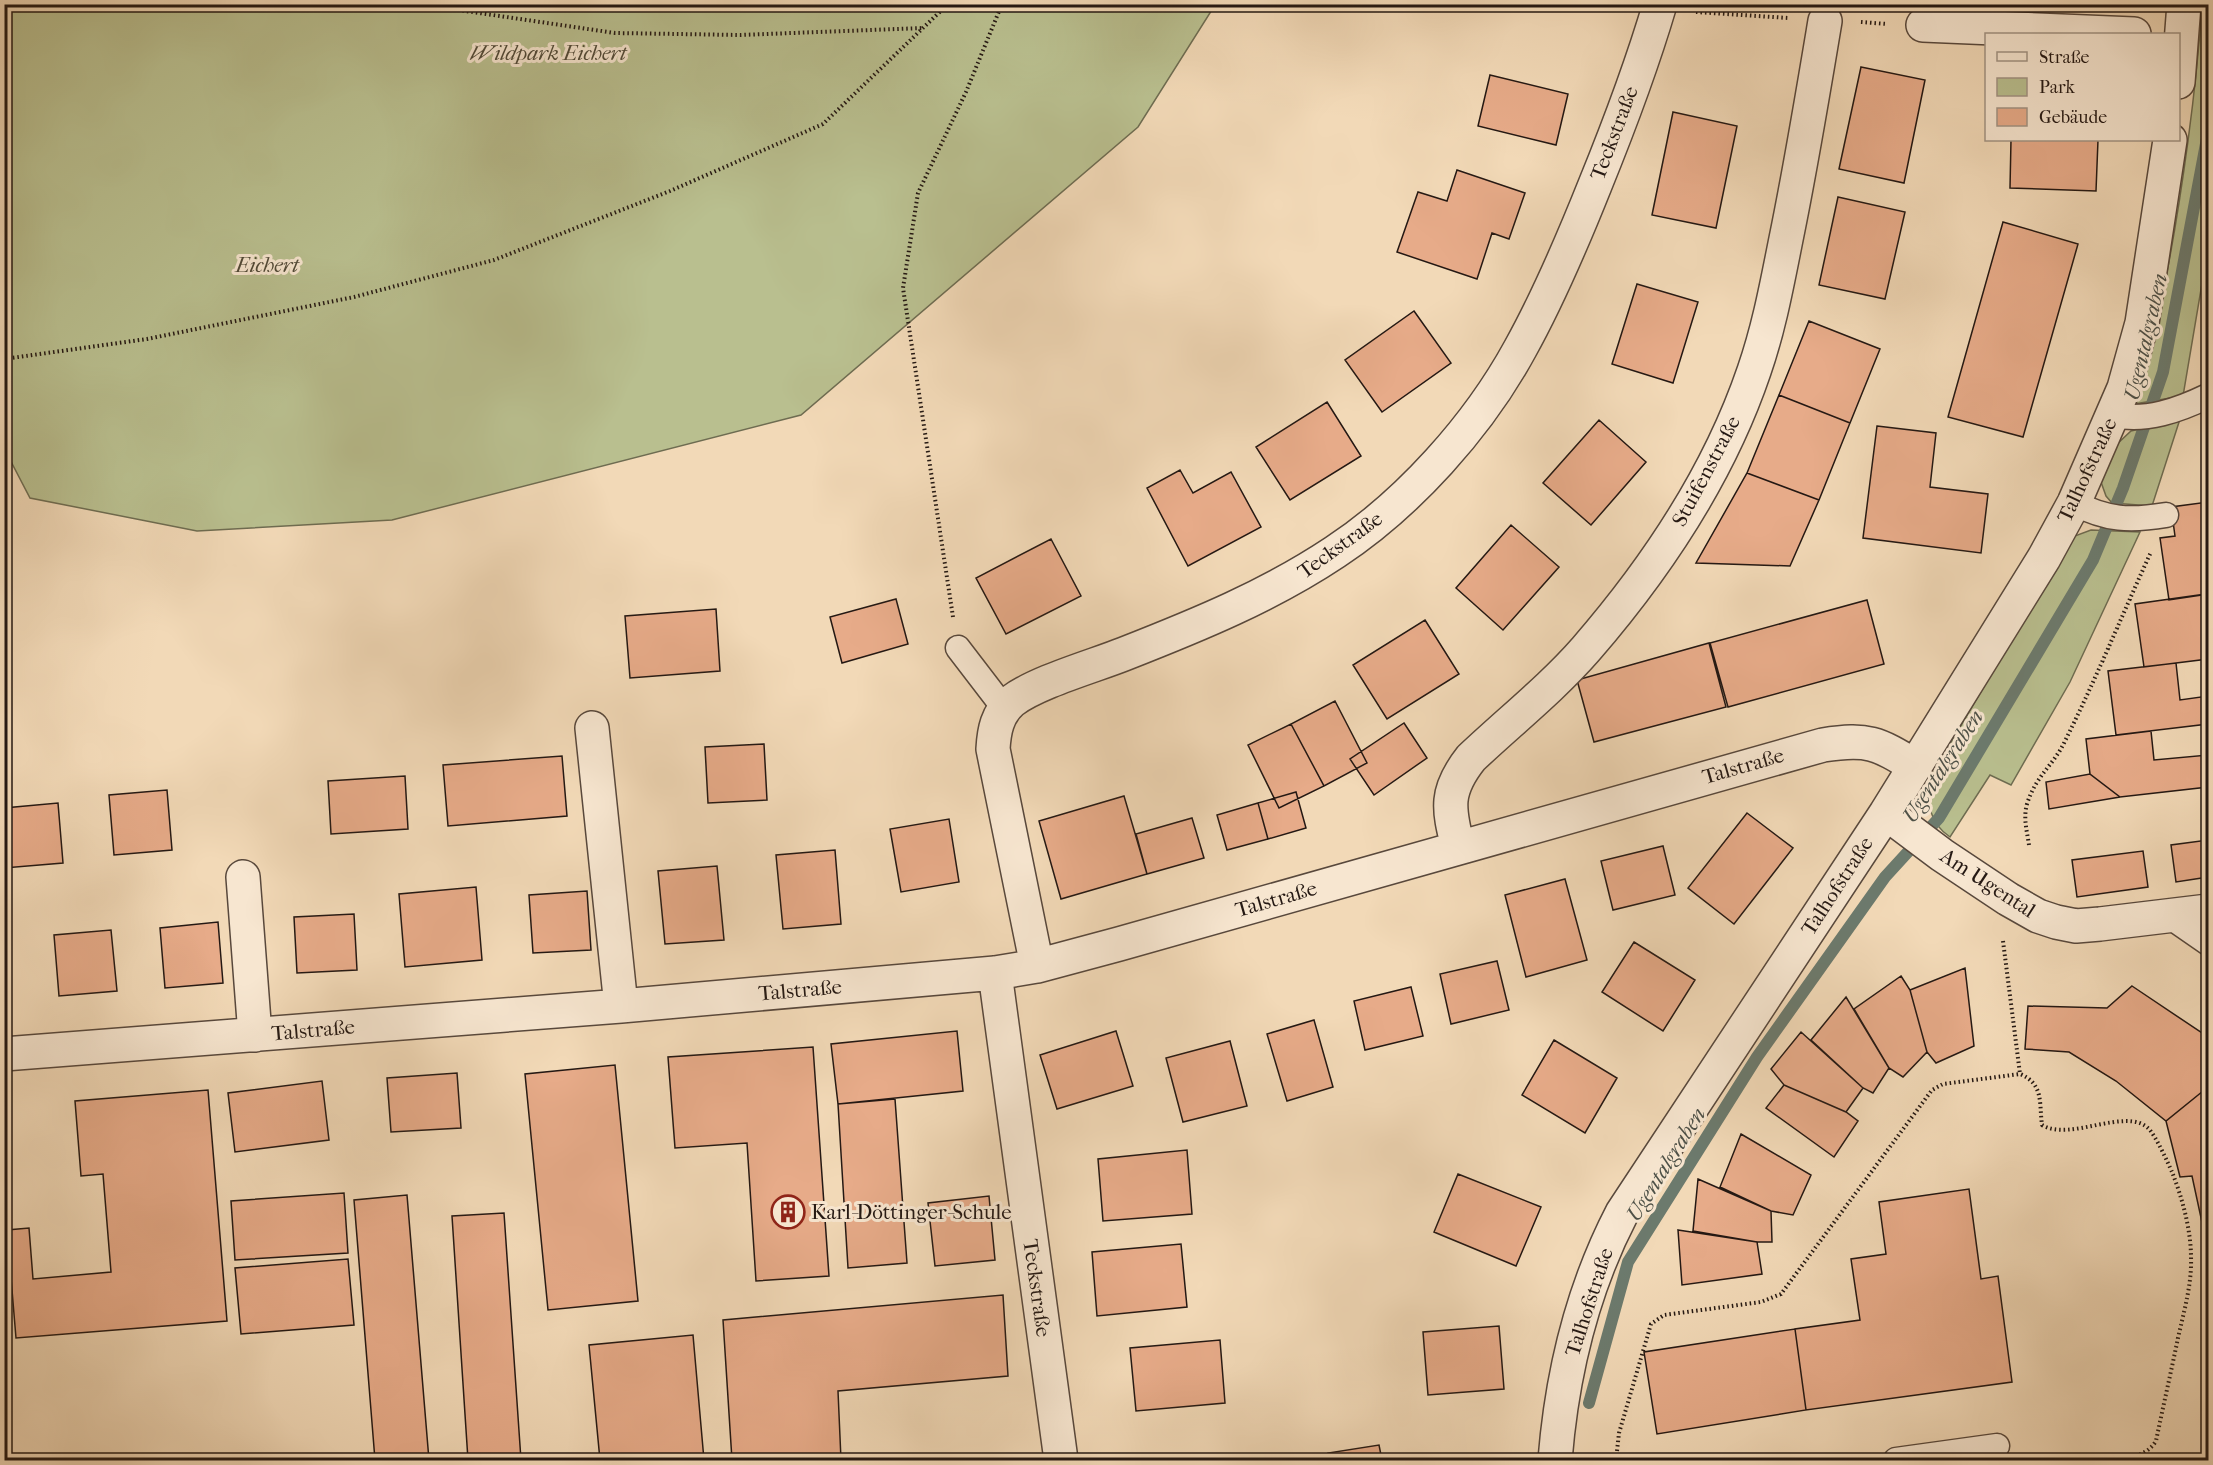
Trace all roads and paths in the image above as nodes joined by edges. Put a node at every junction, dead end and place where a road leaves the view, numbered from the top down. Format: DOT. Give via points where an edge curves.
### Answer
graph roads {
  1 [pos="418,4"];
  2 [pos="948,4"];
  3 [pos="1002,4"];
  4 [pos="1660,4"];
  5 [pos="2184,4"];
  6 [pos="1708,13"];
  7 [pos="1825,21"];
  8 [pos="1923,25"];
  9 [pos="924,28"];
  10 [pos="2111,33"];
  11 [pos="2180,37"];
  12 [pos="2170,141"];
  13 [pos="4,359"];
  14 [pos="2208,396"];
  15 [pos="2125,416"];
  16 [pos="2081,506"];
  17 [pos="2156,517"];
  18 [pos="2152,548"];
  19 [pos="951,607"];
  20 [pos="958,648"];
  21 [pos="1004,708"];
  22 [pos="592,728"];
  23 [pos="1915,766"];
  24 [pos="1895,819"];
  25 [pos="2029,845"];
  26 [pos="1458,847"];
  27 [pos="243,877"];
  28 [pos="2008,899"];
  29 [pos="2208,911"];
  30 [pos="2169,916"];
  31 [pos="2208,943"];
  32 [pos="1036,966"];
  33 [pos="995,973"];
  34 [pos="621,1006"];
  35 [pos="255,1035"];
  36 [pos="4,1054"];
  37 [pos="2020,1074"];
  38 [pos="1997,1446"];
  39 [pos="1061,1461"];
  40 [pos="1555,1461"];
  41 [pos="1616,1461"];
  42 [pos="1896,1461"];
  43 [pos="2103,1461"];
  1 -- 9 [label="path" via="615,33 740,35"];
  2 -- 9 [label="path"];
  3 -- 19 [label="path" via="918,193 903,288"];
  4 -- 21 [label="street, Teckstraße" via="1581,220 1520,350 1441,459 1376,521 1293,579 1188,629 1042,685"];
  5 -- 11 [label="street"];
  6 -- 7 [label="path"];
  7 -- 26 [label="street, Stuifenstraße" via="1774,298 1754,372 1723,448 1669,540 1612,617 1559,677 1461,771 1449,803"];
  8 -- 10 [label="street"];
  9 -- 13 [label="path" via="823,124 669,191 494,260 354,297 147,339"];
  12 -- 15 [label="street, Talhofstraße" via="2142,323 2124,388"];
  14 -- 15 [label="lane" via="2173,411"];
  15 -- 16 [label="street, Talhofstraße"];
  16 -- 17 [label="lane" via="2104,516"];
  16 -- 23 [label="street, Talhofstraße" via="2044,558"];
  18 -- 25 [label="path" via="2063,747 2032,791 2025,822"];
  20 -- 21 [label="lane"];
  21 -- 32 [label="street" via="994,733 993,749"];
  22 -- 34 [label="street"];
  23 -- 24 [label="street, Talhofstraße"];
  23 -- 26 [label="street, Talstraße" via="1882,746 1846,741 1823,745"];
  24 -- 28 [label="street, Am Ugental"];
  24 -- 40 [label="street, Talhofstraße" via="1656,1158 1610,1236 1592,1279 1574,1342"];
  26 -- 32 [label="street, Talstraße"];
  27 -- 35 [label="street, Talstraße"];
  28 -- 30 [label="street, Am Ugental" via="2038,916 2076,926"];
  28 -- 37 [label="path" via="2001,927"];
  29 -- 30 [label="street, Am Ugental"];
  30 -- 31 [label="lane"];
  32 -- 33 [label="street, Talstraße"];
  33 -- 34 [label="street, Talstraße"];
  33 -- 39 [label="street, Teckstraße"];
  34 -- 35 [label="street, Talstraße"];
  35 -- 36 [label="street, Talstraße"];
  37 -- 41 [label="path" via="1943,1084 1932,1090 1781,1294 1761,1302 1664,1315 1651,1324 1619,1433"];
  37 -- 43 [label="path" via="2037,1086 2042,1125 2050,1130 2122,1121 2148,1128 2181,1194 2191,1254 2191,1281 2156,1441 2150,1451"];
  38 -- 42 [label="lane"];
}
